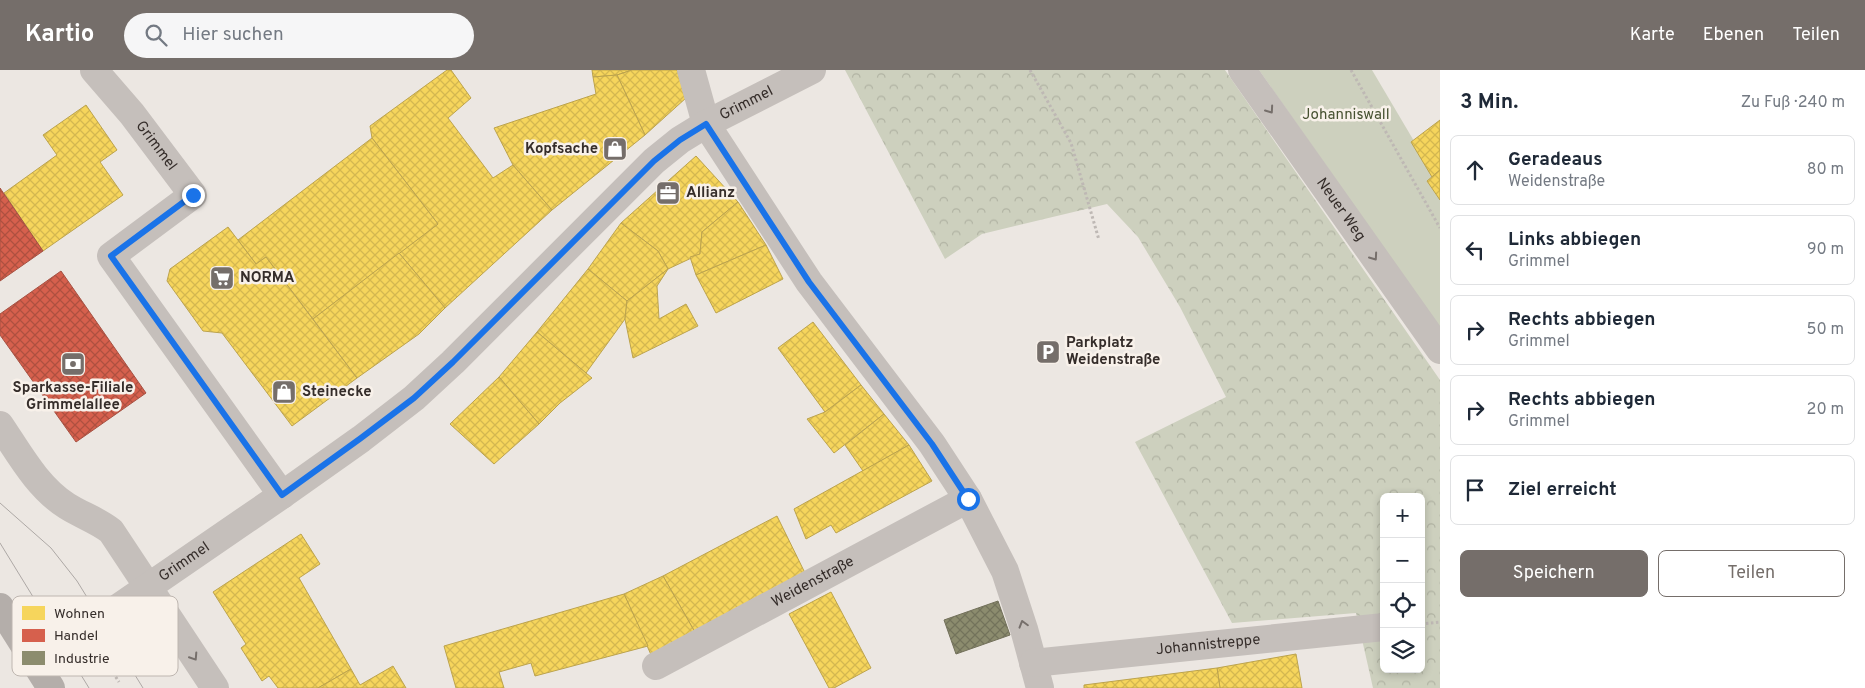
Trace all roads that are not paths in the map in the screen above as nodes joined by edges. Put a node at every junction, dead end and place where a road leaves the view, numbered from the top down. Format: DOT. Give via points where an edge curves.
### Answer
graph roads {
  1 [pos="94,70"];
  2 [pos="691,70"];
  3 [pos="812,70"];
  4 [pos="1242,70"];
  5 [pos="706,124"];
  6 [pos="1440,350"];
  7 [pos="0,425"];
  8 [pos="282,495"];
  9 [pos="968,499"];
  10 [pos="148,587"];
  11 [pos="135,596"];
  12 [pos="154,596"];
  13 [pos="0,607"];
  14 [pos="12,626"];
  15 [pos="1380,628"];
  16 [pos="178,632"];
  17 [pos="656,666"];
  18 [pos="44,676"];
  19 [pos="1036,676"];
  20 [pos="51,688"];
  21 [pos="215,688"];
  1 -- 8 [label="street, Grimmel" via="193,195 111,256"];
  2 -- 5 [label="street, Grimmel"];
  3 -- 5 [label="street, Grimmel"];
  4 -- 6 [label="street, Neuer Weg, one-way"];
  5 -- 8 [label="street, Grimmel" via="654,161 414,398"];
  5 -- 9 [label="street" via="809,282 932,444"];
  7 -- 10 [label="street" via="48,491 111,531"];
  8 -- 10 [label="street, Grimmel"];
  9 -- 17 [label="street, Weidenstraße"];
  19 -- 9 [label="street, one-way" via="1005,571"];
  10 -- 11 [label="street, Grimmel"];
  10 -- 12 [label="street, one-way"];
  13 -- 14 [label="main road"];
  15 -- 19 [label="street, Johannistreppe"];
  16 -- 21 [label="street, one-way"];
  18 -- 20 [label="main road"];
}
